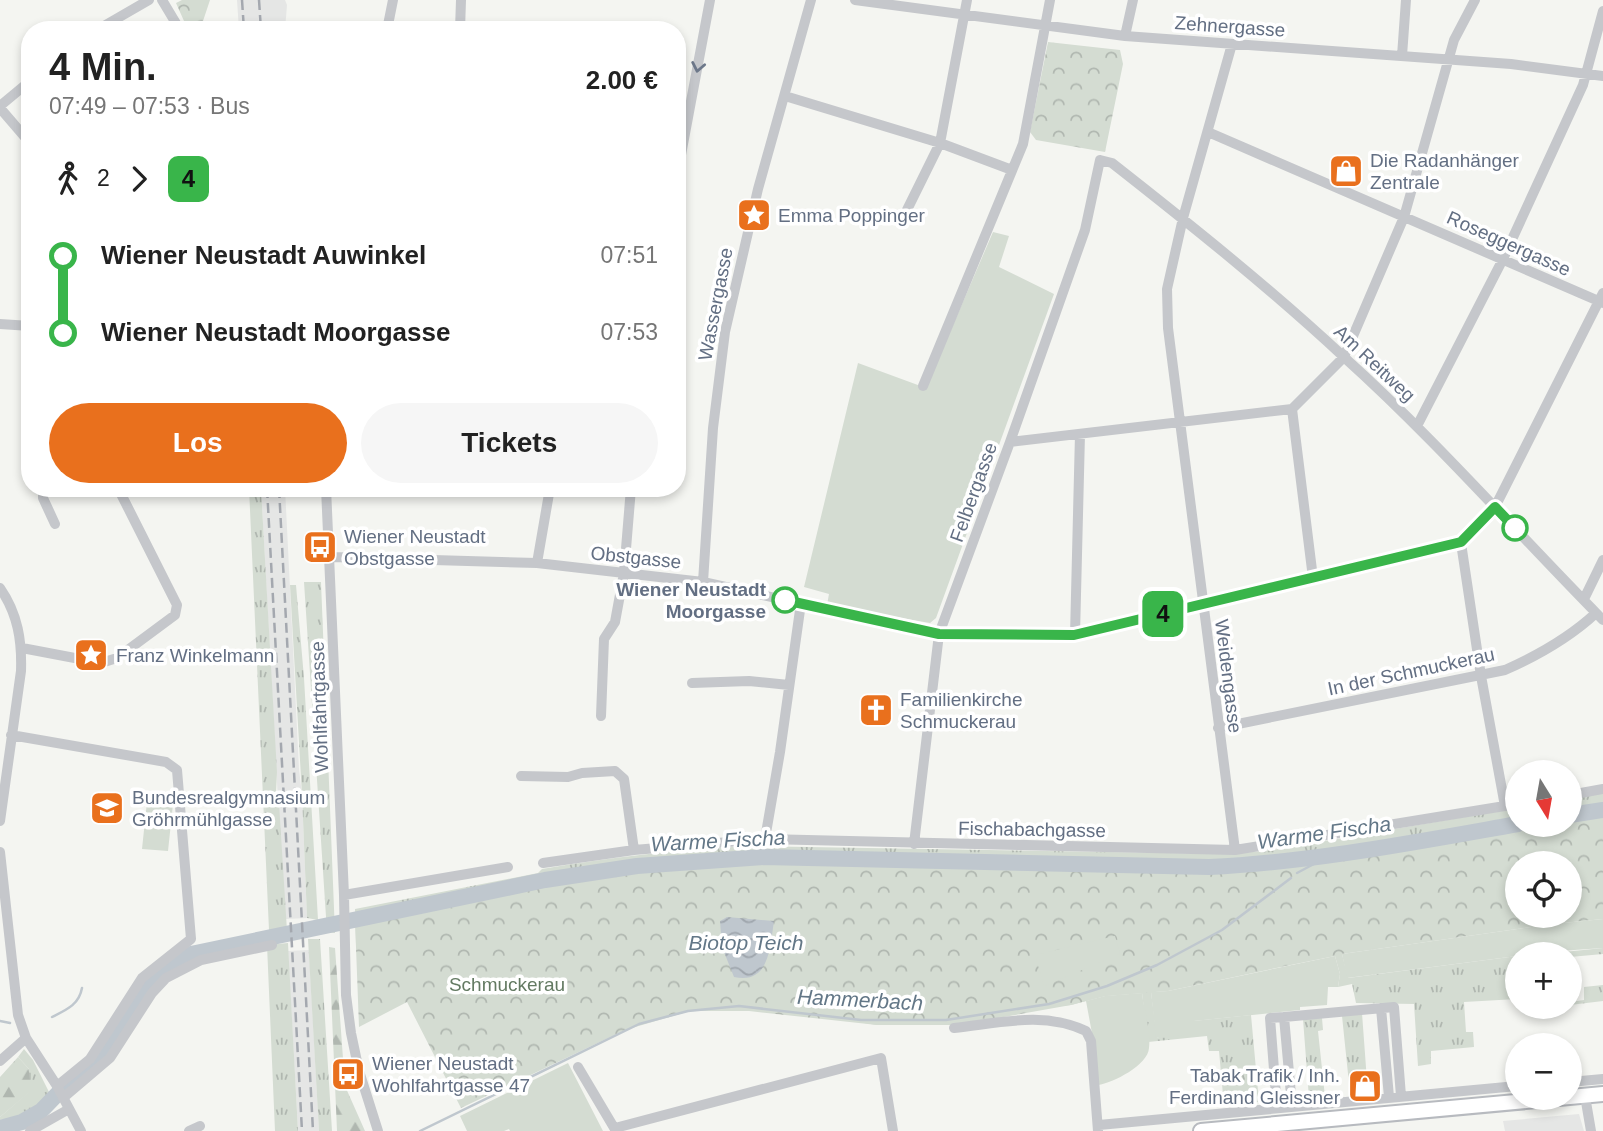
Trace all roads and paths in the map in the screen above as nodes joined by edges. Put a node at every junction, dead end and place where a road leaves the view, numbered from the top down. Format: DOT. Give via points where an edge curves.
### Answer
graph roads {
  1 [pos="149,0"];
  2 [pos="162,0"];
  3 [pos="393,0"];
  4 [pos="461,0"];
  5 [pos="710,0"];
  6 [pos="811,0"];
  7 [pos="855,0"];
  8 [pos="967,0"];
  9 [pos="1050,0"];
  10 [pos="1133,0"];
  11 [pos="1406,0"];
  12 [pos="1475,0"];
  13 [pos="878,2"];
  14 [pos="1603,11"];
  15 [pos="964,16"];
  16 [pos="113,21"];
  17 [pos="175,21"];
  18 [pos="389,21"];
  19 [pos="460,21"];
  20 [pos="1045,27"];
  21 [pos="1125,36"];
  22 [pos="1232,44"];
  23 [pos="1402,56"];
  24 [pos="1448,59"];
  25 [pos="1586,74"];
  26 [pos="1603,76"];
  27 [pos="21,88"];
  28 [pos="785,96"];
  29 [pos="0,107"];
  30 [pos="686,128"];
  31 [pos="21,132"];
  32 [pos="1208,132"];
  33 [pos="940,143"];
  34 [pos="1100,160"];
  35 [pos="1012,170"];
  36 [pos="1404,217"];
  37 [pos="1183,218"];
  38 [pos="902,220"];
  39 [pos="1503,259"];
  40 [pos="1602,299"];
  41 [pos="0,324"];
  42 [pos="21,325"];
  43 [pos="1345,357"];
  44 [pos="923,386"];
  45 [pos="1292,408"];
  46 [pos="1179,423"];
  47 [pos="1416,426"];
  48 [pos="1080,434"];
  49 [pos="1010,442"];
  50 [pos="43,497"];
  51 [pos="122,497"];
  52 [pos="327,497"];
  53 [pos="548,497"];
  54 [pos="630,497"];
  55 [pos="1495,507"];
  56 [pos="55,524"];
  57 [pos="1461,542"];
  58 [pos="331,556"];
  59 [pos="1603,561"];
  60 [pos="537,563"];
  61 [pos="624,573"];
  62 [pos="1313,578"];
  63 [pos="703,582"];
  64 [pos="0,588"];
  65 [pos="1584,599"];
  66 [pos="801,603"];
  67 [pos="1202,605"];
  68 [pos="1600,616"];
  69 [pos="939,634"];
  70 [pos="1074,635"];
  71 [pos="22,648"];
  72 [pos="1481,676"];
  73 [pos="692,683"];
  74 [pos="789,685"];
  75 [pos="601,716"];
  76 [pos="1218,729"];
  77 [pos="12,735"];
  78 [pos="521,776"];
  79 [pos="1603,789"];
  80 [pos="1582,793"];
  81 [pos="1505,806"];
  82 [pos="0,821"];
  83 [pos="765,839"];
  84 [pos="914,844"];
  85 [pos="634,850"];
  86 [pos="1235,850"];
  87 [pos="0,852"];
  88 [pos="543,863"];
  89 [pos="508,867"];
  90 [pos="344,895"];
  91 [pos="272,945"];
  92 [pos="1381,1008"];
  93 [pos="1284,1017"];
  94 [pos="954,1028"];
  95 [pos="26,1038"];
  96 [pos="0,1061"];
  97 [pos="578,1067"];
  98 [pos="1603,1079"];
  99 [pos="1582,1081"];
  100 [pos="57,1086"];
  101 [pos="1505,1087"];
  102 [pos="1603,1094"];
  103 [pos="1401,1096"];
  104 [pos="1585,1096"];
  105 [pos="1389,1097"];
  106 [pos="66,1104"];
  107 [pos="1292,1106"];
  108 [pos="1278,1108"];
  109 [pos="1314,1126"];
  110 [pos="1099,1128"];
  111 [pos="1271,1128"];
  112 [pos="615,1130"];
  113 [pos="30,1131"];
  114 [pos="81,1131"];
  115 [pos="379,1131"];
  116 [pos="893,1131"];
  117 [pos="1201,1131"];
  118 [pos="1591,1131"];
  1 -- 16 [label="street"];
  2 -- 17 [label="street"];
  3 -- 18 [label="street"];
  4 -- 19 [label="street"];
  5 -- 30 [label="street, one-way"];
  6 -- 28 [label="street, Wassergasse"];
  7 -- 13 [label="street, Zehnergasse"];
  8 -- 15 [label="street"];
  9 -- 20 [label="street"];
  10 -- 21 [label="street"];
  11 -- 23 [label="street"];
  12 -- 24 [label="street"];
  13 -- 15 [label="street, Zehnergasse"];
  14 -- 25 [label="street"];
  15 -- 20 [label="street, Zehnergasse"];
  15 -- 33 [label="street"];
  20 -- 21 [label="street, Zehnergasse"];
  20 -- 35 [label="street" via="1023,144"];
  21 -- 22 [label="street, Zehnergasse"];
  22 -- 23 [label="street, Zehnergasse"];
  22 -- 32 [label="street, Weidengasse"];
  23 -- 24 [label="street, Zehnergasse"];
  24 -- 25 [label="street, Zehnergasse"];
  24 -- 36 [label="street"];
  25 -- 26 [label="street, Zehnergasse"];
  25 -- 39 [label="street"];
  27 -- 29 [label="street"];
  28 -- 33 [label="street"];
  28 -- 63 [label="street, Wassergasse" via="725,332 713,428"];
  29 -- 31 [label="street"];
  32 -- 36 [label="street, Roseggergasse"];
  32 -- 37 [label="street, Weidengasse"];
  33 -- 35 [label="street"];
  33 -- 38 [label="street"];
  34 -- 37 [label="street, Am Reitweg" via="1112,163"];
  34 -- 49 [label="street, Felbergasse" via="1085,230"];
  35 -- 44 [label="street"];
  36 -- 39 [label="street, Roseggergasse"];
  36 -- 43 [label="street"];
  37 -- 43 [label="street, Am Reitweg"];
  37 -- 46 [label="street, Weidengasse" via="1167,289"];
  39 -- 40 [label="street, Roseggergasse"];
  39 -- 47 [label="street"];
  40 -- 55 [label="street"];
  41 -- 42 [label="street"];
  43 -- 45 [label="street"];
  43 -- 47 [label="street, Am Reitweg"];
  45 -- 46 [label="street"];
  45 -- 62 [label="street"];
  46 -- 48 [label="street"];
  46 -- 67 [label="street, Weidengasse"];
  47 -- 55 [label="street, Am Reitweg"];
  48 -- 49 [label="street"];
  48 -- 70 [label="street"];
  49 -- 69 [label="street, Felbergasse"];
  50 -- 56 [label="street"];
  51 -- 71 [label="street" via="177,606 175,615 117,658 100,663"];
  52 -- 58 [label="street, Wohlfahrtgasse"];
  53 -- 60 [label="street"];
  54 -- 61 [label="street"];
  55 -- 57 [label="street"];
  55 -- 65 [label="street, Am Reitweg"];
  57 -- 62 [label="street, Obstgasse"];
  57 -- 72 [label="street"];
  58 -- 60 [label="street, Obstgasse"];
  58 -- 90 [label="street, Wohlfahrtgasse"];
  59 -- 65 [label="street"];
  60 -- 61 [label="street, Obstgasse"];
  61 -- 63 [label="street, Obstgasse"];
  61 -- 75 [label="street" via="615,622 604,639"];
  62 -- 67 [label="street, Obstgasse"];
  63 -- 66 [label="street, Obstgasse"];
  64 -- 71 [label="street" via="15,617"];
  65 -- 68 [label="street, Am Reitweg"];
  66 -- 69 [label="street, Obstgasse"];
  66 -- 74 [label="street"];
  67 -- 70 [label="street, Obstgasse"];
  67 -- 76 [label="street, Weidengasse"];
  68 -- 72 [label="street, In der Schmuckerau" via="1533,658"];
  69 -- 70 [label="street, Obstgasse"];
  69 -- 84 [label="street, Felbergasse"];
  71 -- 77 [label="street"];
  72 -- 76 [label="street, In der Schmuckerau"];
  72 -- 81 [label="street"];
  73 -- 74 [label="street"];
  74 -- 83 [label="street"];
  76 -- 86 [label="street, Weidengasse"];
  77 -- 82 [label="street"];
  77 -- 100 [label="street" via="166,762 177,770 191,939 142,978 90,1059"];
  78 -- 85 [label="street" via="615,771 624,779"];
  79 -- 80 [label="street"];
  81 -- 86 [label="street, Fischabachgasse"];
  83 -- 84 [label="street, Fischabachgasse"];
  83 -- 85 [label="street, Fischabachgasse"];
  84 -- 86 [label="street, Fischabachgasse"];
  85 -- 88 [label="street, Fischabachgasse"];
  87 -- 95 [label="street" via="18,1015"];
  89 -- 90 [label="street"];
  90 -- 115 [label="street, Wohlfahrtgasse" via="351,1033"];
  91 -- 106 [label="street" via="201,960 166,978 110,1058"];
  92 -- 93 [label="street"];
  92 -- 103 [label="street" via="1394,1007"];
  92 -- 105 [label="street"];
  93 -- 107 [label="street"];
  93 -- 108 [label="street" via="1270,1018"];
  94 -- 110 [label="street" via="1040,1018 1086,1031 1091,1041"];
  95 -- 96 [label="street"];
  95 -- 100 [label="street"];
  97 -- 112 [label="street"];
  98 -- 99 [label="street"];
  100 -- 106 [label="street"];
  101 -- 103 [label="street"];
  102 -- 104 [label="main road"];
  103 -- 105 [label="street"];
  104 -- 109 [label="main road"];
  104 -- 118 [label="street"];
  105 -- 107 [label="street"];
  106 -- 113 [label="street"];
  106 -- 114 [label="street"];
  107 -- 108 [label="street"];
  108 -- 110 [label="street"];
  109 -- 111 [label="main road"];
  111 -- 117 [label="main road"];
  112 -- 116 [label="street" via="881,1058"];
}
